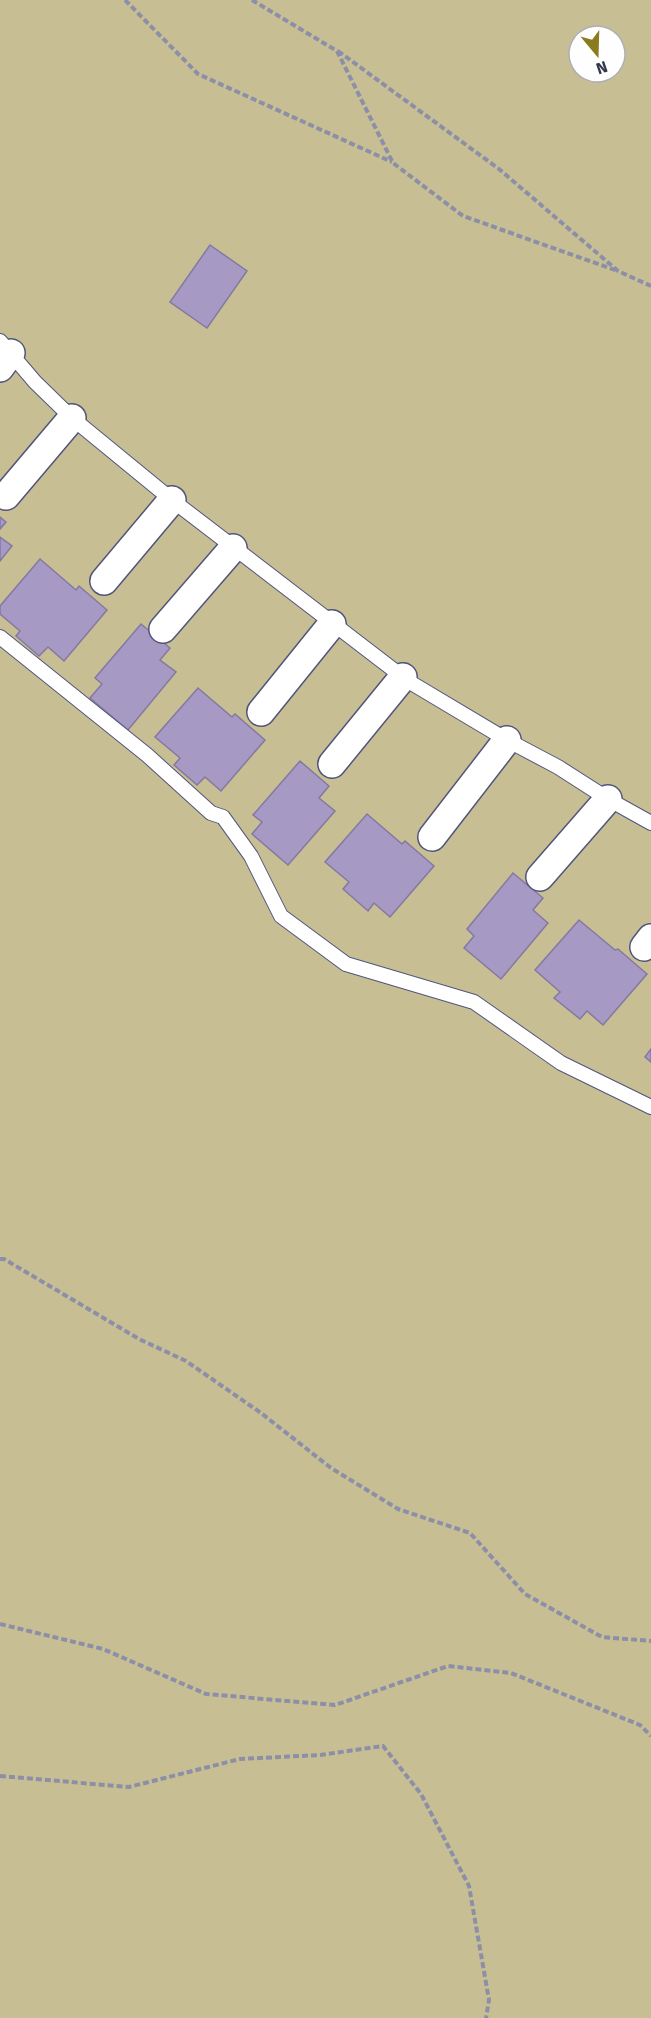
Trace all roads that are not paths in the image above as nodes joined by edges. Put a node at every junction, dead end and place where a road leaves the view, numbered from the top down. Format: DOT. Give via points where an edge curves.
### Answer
graph roads {
  1 [pos="4,354"];
  2 [pos="72,418"];
  3 [pos="6,496"];
  4 [pos="172,500"];
  5 [pos="233,548"];
  6 [pos="104,581"];
  7 [pos="332,624"];
  8 [pos="164,629"];
  9 [pos="0,637"];
  10 [pos="403,677"];
  11 [pos="261,712"];
  12 [pos="507,740"];
  13 [pos="332,764"];
  14 [pos="608,799"];
  15 [pos="651,823"];
  16 [pos="432,837"];
  17 [pos="540,878"];
  18 [pos="651,1107"];
  1 -- 2 [label="lane"];
  2 -- 3 [label="street"];
  2 -- 4 [label="lane"];
  4 -- 5 [label="lane"];
  4 -- 6 [label="street"];
  5 -- 7 [label="lane"];
  5 -- 8 [label="street"];
  7 -- 10 [label="lane"];
  7 -- 11 [label="street"];
  9 -- 18 [label="lane" via="138,748 210,813 222,817 250,856 281,916 346,964 474,1002 561,1063"];
  10 -- 12 [label="lane"];
  10 -- 13 [label="street"];
  12 -- 14 [label="lane"];
  12 -- 16 [label="street"];
  14 -- 15 [label="lane"];
  14 -- 17 [label="street"];
}
